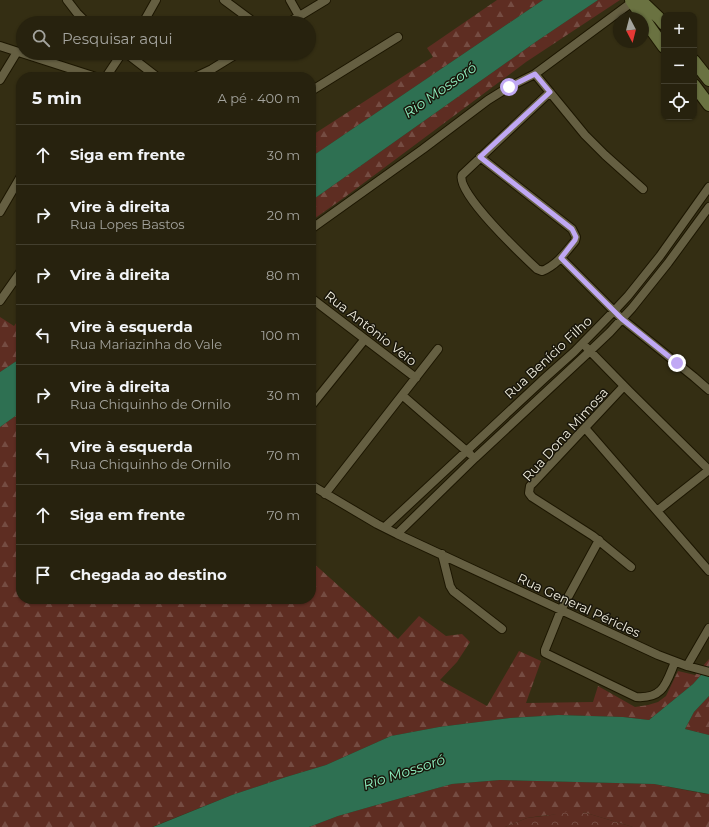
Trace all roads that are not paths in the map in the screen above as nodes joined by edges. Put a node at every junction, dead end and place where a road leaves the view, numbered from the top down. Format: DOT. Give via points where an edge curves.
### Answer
graph roads {
  1 [pos="67,0"];
  2 [pos="156,0"];
  3 [pos="224,0"];
  4 [pos="290,0"];
  5 [pos="326,0"];
  6 [pos="635,0"];
  7 [pos="80,16"];
  8 [pos="147,16"];
  9 [pos="246,16"];
  10 [pos="299,16"];
  11 [pos="661,20"];
  12 [pos="398,37"];
  13 [pos="661,42"];
  14 [pos="0,46"];
  15 [pos="16,52"];
  16 [pos="16,54"];
  17 [pos="42,60"];
  18 [pos="117,60"];
  19 [pos="135,60"];
  20 [pos="227,60"];
  21 [pos="697,65"];
  22 [pos="212,69"];
  23 [pos="80,72"];
  24 [pos="109,72"];
  25 [pos="151,72"];
  26 [pos="206,72"];
  27 [pos="214,72"];
  28 [pos="535,74"];
  29 [pos="0,80"];
  30 [pos="709,80"];
  31 [pos="316,87"];
  32 [pos="697,89"];
  33 [pos="550,92"];
  34 [pos="709,105"];
  35 [pos="480,157"];
  36 [pos="16,185"];
  37 [pos="709,187"];
  38 [pos="643,189"];
  39 [pos="701,198"];
  40 [pos="709,206"];
  41 [pos="0,212"];
  42 [pos="316,225"];
  43 [pos="561,258"];
  44 [pos="650,267"];
  45 [pos="659,274"];
  46 [pos="16,278"];
  47 [pos="0,301"];
  48 [pos="316,302"];
  49 [pos="614,311"];
  50 [pos="622,319"];
  51 [pos="365,339"];
  52 [pos="583,344"];
  53 [pos="438,349"];
  54 [pos="590,351"];
  55 [pos="416,378"];
  56 [pos="624,386"];
  57 [pos="709,390"];
  58 [pos="402,395"];
  59 [pos="316,400"];
  60 [pos="585,428"];
  61 [pos="466,451"];
  62 [pos="475,458"];
  63 [pos="709,470"];
  64 [pos="316,488"];
  65 [pos="325,494"];
  66 [pos="657,511"];
  67 [pos="385,527"];
  68 [pos="397,534"];
  69 [pos="599,540"];
  70 [pos="442,554"];
  71 [pos="631,567"];
  72 [pos="709,571"];
  73 [pos="561,610"];
  74 [pos="709,628"];
  75 [pos="502,629"];
  76 [pos="675,662"];
  77 [pos="687,666"];
  78 [pos="709,672"];
  1 -- 7 [label="street"];
  2 -- 8 [label="street"];
  3 -- 9 [label="street"];
  4 -- 10 [label="street"];
  5 -- 10 [label="street"];
  6 -- 11 [label="main road"];
  6 -- 13 [label="main road" via="651,30"];
  6 -- 28 [label="street"];
  12 -- 31 [label="street"];
  14 -- 15 [label="street"];
  16 -- 29 [label="street"];
  17 -- 23 [label="street"];
  18 -- 24 [label="street"];
  19 -- 25 [label="street"];
  20 -- 22 [label="street"];
  21 -- 30 [label="main road"];
  22 -- 26 [label="street"];
  22 -- 27 [label="street"];
  28 -- 33 [label="street"];
  28 -- 42 [label="street" via="488,100"];
  32 -- 34 [label="main road"];
  33 -- 35 [label="street"];
  33 -- 38 [label="street" via="585,135"];
  35 -- 43 [label="street" via="572,229 575,240"];
  35 -- 43 [label="street" via="461,178 468,194 496,230 537,269 547,269"];
  36 -- 41 [label="street"];
  37 -- 39 [label="street, Rua Benício Filho"];
  39 -- 40 [label="street"];
  39 -- 44 [label="street, Rua Benício Filho"];
  40 -- 45 [label="street, Rua Benício Filho"];
  43 -- 49 [label="street"];
  44 -- 45 [label="street"];
  44 -- 49 [label="street, Rua Benício Filho"];
  45 -- 50 [label="street, Rua Benício Filho"];
  46 -- 47 [label="street"];
  48 -- 51 [label="street, Rua Antônio Veio"];
  49 -- 50 [label="street"];
  49 -- 52 [label="street, Rua Benício Filho"];
  50 -- 54 [label="street, Rua Benício Filho"];
  50 -- 57 [label="street"];
  51 -- 55 [label="street, Rua Antônio Veio"];
  51 -- 59 [label="street"];
  52 -- 54 [label="street"];
  52 -- 61 [label="street, Rua Benício Filho"];
  53 -- 55 [label="street"];
  54 -- 56 [label="street"];
  54 -- 62 [label="street, Rua Benício Filho"];
  55 -- 58 [label="street"];
  56 -- 60 [label="street, Rua Dona Mimosa"];
  56 -- 63 [label="street"];
  58 -- 61 [label="street"];
  58 -- 65 [label="street"];
  60 -- 66 [label="street"];
  60 -- 69 [label="street, Rua Dona Mimosa" via="530,486 529,493"];
  61 -- 62 [label="street"];
  61 -- 67 [label="street, Rua Benício Filho"];
  62 -- 68 [label="street, Rua Benício Filho"];
  63 -- 66 [label="street"];
  64 -- 65 [label="street, Rua General Péricles"];
  65 -- 67 [label="street, Rua General Péricles"];
  66 -- 72 [label="street"];
  67 -- 68 [label="street, Rua General Péricles"];
  68 -- 70 [label="street, Rua General Péricles"];
  69 -- 71 [label="street, Rua Dona Mimosa"];
  69 -- 73 [label="street"];
  70 -- 73 [label="street, Rua General Péricles"];
  70 -- 75 [label="street" via="453,592"];
  73 -- 76 [label="street, Rua General Péricles"];
  73 -- 76 [label="street" via="544,650 545,654 636,697 644,698 660,692"];
  74 -- 77 [label="street"];
  76 -- 77 [label="street, Rua General Péricles"];
  77 -- 78 [label="street, Rua General Péricles"];
}
